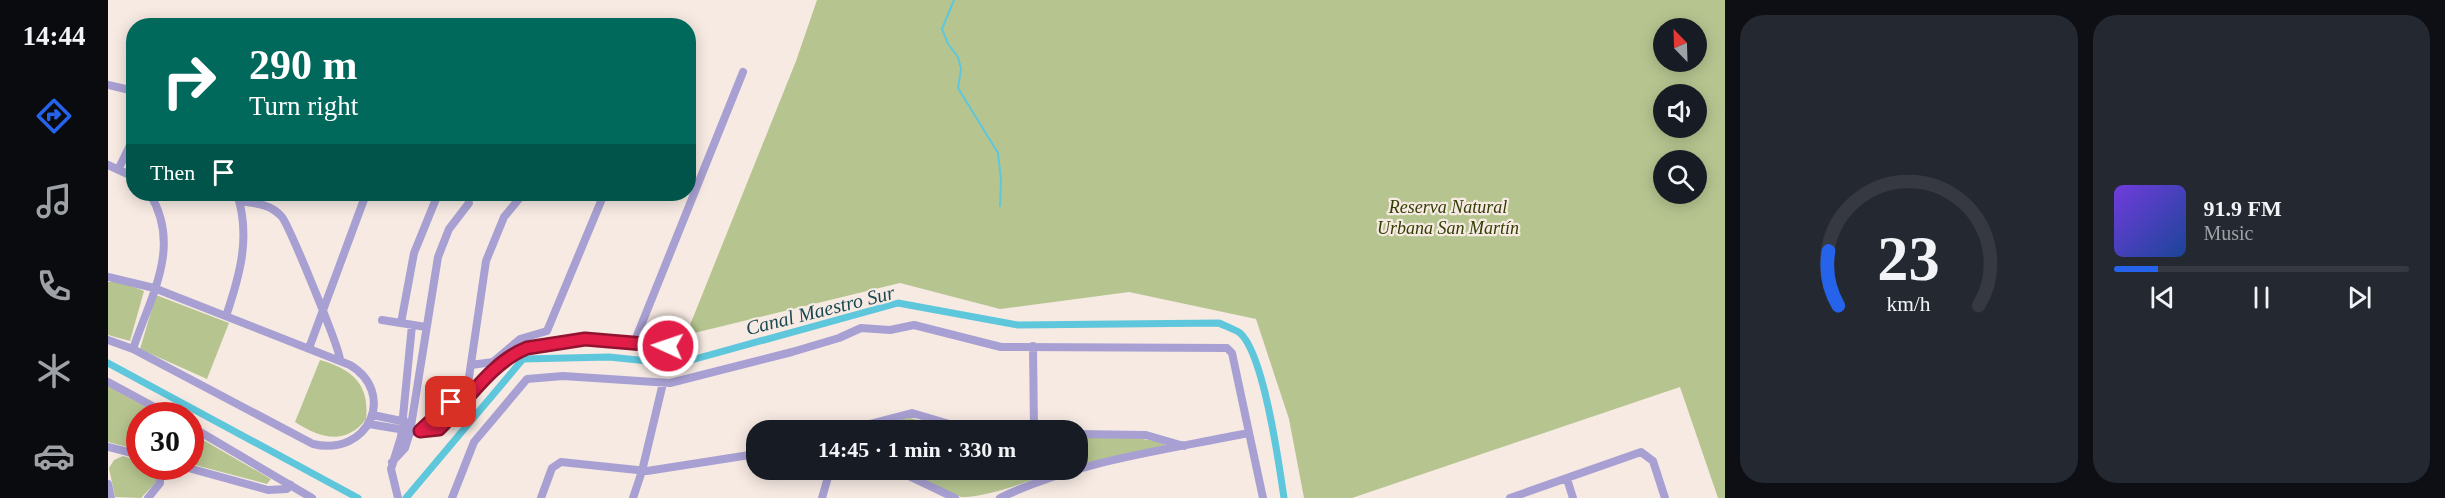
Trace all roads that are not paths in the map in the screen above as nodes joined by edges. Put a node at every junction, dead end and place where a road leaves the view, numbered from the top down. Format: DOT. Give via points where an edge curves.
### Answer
graph roads {
  1 [pos="743,72"];
  2 [pos="108,85"];
  3 [pos="126,89"];
  4 [pos="126,154"];
  5 [pos="108,165"];
  6 [pos="119,168"];
  7 [pos="126,172"];
  8 [pos="696,189"];
  9 [pos="154,201"];
  10 [pos="239,201"];
  11 [pos="250,201"];
  12 [pos="363,201"];
  13 [pos="435,201"];
  14 [pos="469,201"];
  15 [pos="517,201"];
  16 [pos="601,201"];
  17 [pos="691,201"];
  18 [pos="108,277"];
  19 [pos="154,288"];
  20 [pos="322,310"];
  21 [pos="226,316"];
  22 [pos="382,320"];
  23 [pos="401,323"];
  24 [pos="412,325"];
  25 [pos="426,327"];
  26 [pos="108,340"];
  27 [pos="634,344"];
  28 [pos="668,346"];
  29 [pos="1034,346"];
  30 [pos="309,348"];
  31 [pos="133,349"];
  32 [pos="340,360"];
  33 [pos="471,364"];
  34 [pos="108,382"];
  35 [pos="663,383"];
  36 [pos="145,402"];
  37 [pos="372,415"];
  38 [pos="402,420"];
  39 [pos="885,420"];
  40 [pos="936,420"];
  41 [pos="1034,420"];
  42 [pos="411,423"];
  43 [pos="369,424"];
  44 [pos="422,429"];
  45 [pos="401,430"];
  46 [pos="410,432"];
  47 [pos="1248,433"];
  48 [pos="204,434"];
  49 [pos="1088,434"];
  50 [pos="1184,446"];
  51 [pos="110,447"];
  52 [pos="126,451"];
  53 [pos="108,456"];
  54 [pos="746,456"];
  55 [pos="392,462"];
  56 [pos="642,471"];
  57 [pos="204,472"];
  58 [pos="1567,479"];
  59 [pos="160,480"];
  60 [pos="827,480"];
  61 [pos="917,480"];
  62 [pos="108,484"];
  63 [pos="291,485"];
  64 [pos="310,497"];
  65 [pos="397,497"];
  66 [pos="111,498"];
  67 [pos="148,498"];
  68 [pos="452,498"];
  69 [pos="541,498"];
  70 [pos="633,498"];
  71 [pos="822,498"];
  72 [pos="955,498"];
  73 [pos="1000,498"];
  74 [pos="1263,498"];
  75 [pos="1510,498"];
  76 [pos="1573,498"];
  77 [pos="1665,498"];
  1 -- 8 [label="street"];
  2 -- 3 [label="street"];
  4 -- 6 [label="street"];
  5 -- 6 [label="street"];
  6 -- 7 [label="street"];
  9 -- 19 [label="street" via="166,237"];
  10 -- 21 [label="street" via="243,256"];
  11 -- 20 [label="street" via="282,217"];
  12 -- 20 [label="street"];
  13 -- 23 [label="street" via="414,253"];
  14 -- 25 [label="street" via="449,229 438,257"];
  15 -- 33 [label="street" via="504,217 486,261"];
  16 -- 33 [label="street" via="547,331 520,339 493,362"];
  17 -- 27 [label="street"];
  18 -- 19 [label="street"];
  19 -- 21 [label="street"];
  19 -- 31 [label="street"];
  20 -- 30 [label="street"];
  20 -- 32 [label="street"];
  21 -- 30 [label="street"];
  22 -- 23 [label="street"];
  23 -- 24 [label="street"];
  24 -- 25 [label="street"];
  24 -- 38 [label="street"];
  25 -- 42 [label="street"];
  26 -- 31 [label="street"];
  27 -- 28 [label="street"];
  27 -- 44 [label="street" via="585,339 519,351 490,374 439,429"];
  29 -- 35 [label="street" via="997,346 919,326 861,328 792,352"];
  29 -- 41 [label="street"];
  29 -- 47 [label="street" via="1227,348 1232,353"];
  30 -- 32 [label="street"];
  31 -- 43 [label="street" via="313,444 331,447 351,442"];
  32 -- 37 [label="street" via="365,380 372,396"];
  33 -- 44 [label="street" via="470,380 464,389"];
  34 -- 36 [label="street"];
  35 -- 56 [label="street"];
  35 -- 68 [label="street" via="563,376 527,379 474,442"];
  37 -- 38 [label="street"];
  37 -- 43 [label="street"];
  38 -- 42 [label="street"];
  38 -- 45 [label="street"];
  39 -- 40 [label="street" via="912,413"];
  42 -- 44 [label="street"];
  42 -- 46 [label="street"];
  43 -- 45 [label="street"];
  44 -- 46 [label="street"];
  45 -- 46 [label="street"];
  45 -- 55 [label="street"];
  46 -- 55 [label="street" via="405,448"];
  47 -- 50 [label="street"];
  47 -- 74 [label="street"];
  48 -- 63 [label="street"];
  49 -- 50 [label="street" via="1135,434"];
  50 -- 73 [label="street" via="1071,471"];
  51 -- 52 [label="street"];
  51 -- 53 [label="street"];
  54 -- 56 [label="street"];
  55 -- 65 [label="street"];
  56 -- 69 [label="street" via="561,462 552,468"];
  56 -- 70 [label="street"];
  57 -- 63 [label="street" via="268,490"];
  58 -- 75 [label="street"];
  58 -- 76 [label="street"];
  58 -- 77 [label="street" via="1641,452 1653,461"];
  59 -- 67 [label="street"];
  60 -- 71 [label="street"];
  61 -- 72 [label="street"];
  62 -- 66 [label="street"];
  63 -- 64 [label="street"];
}
